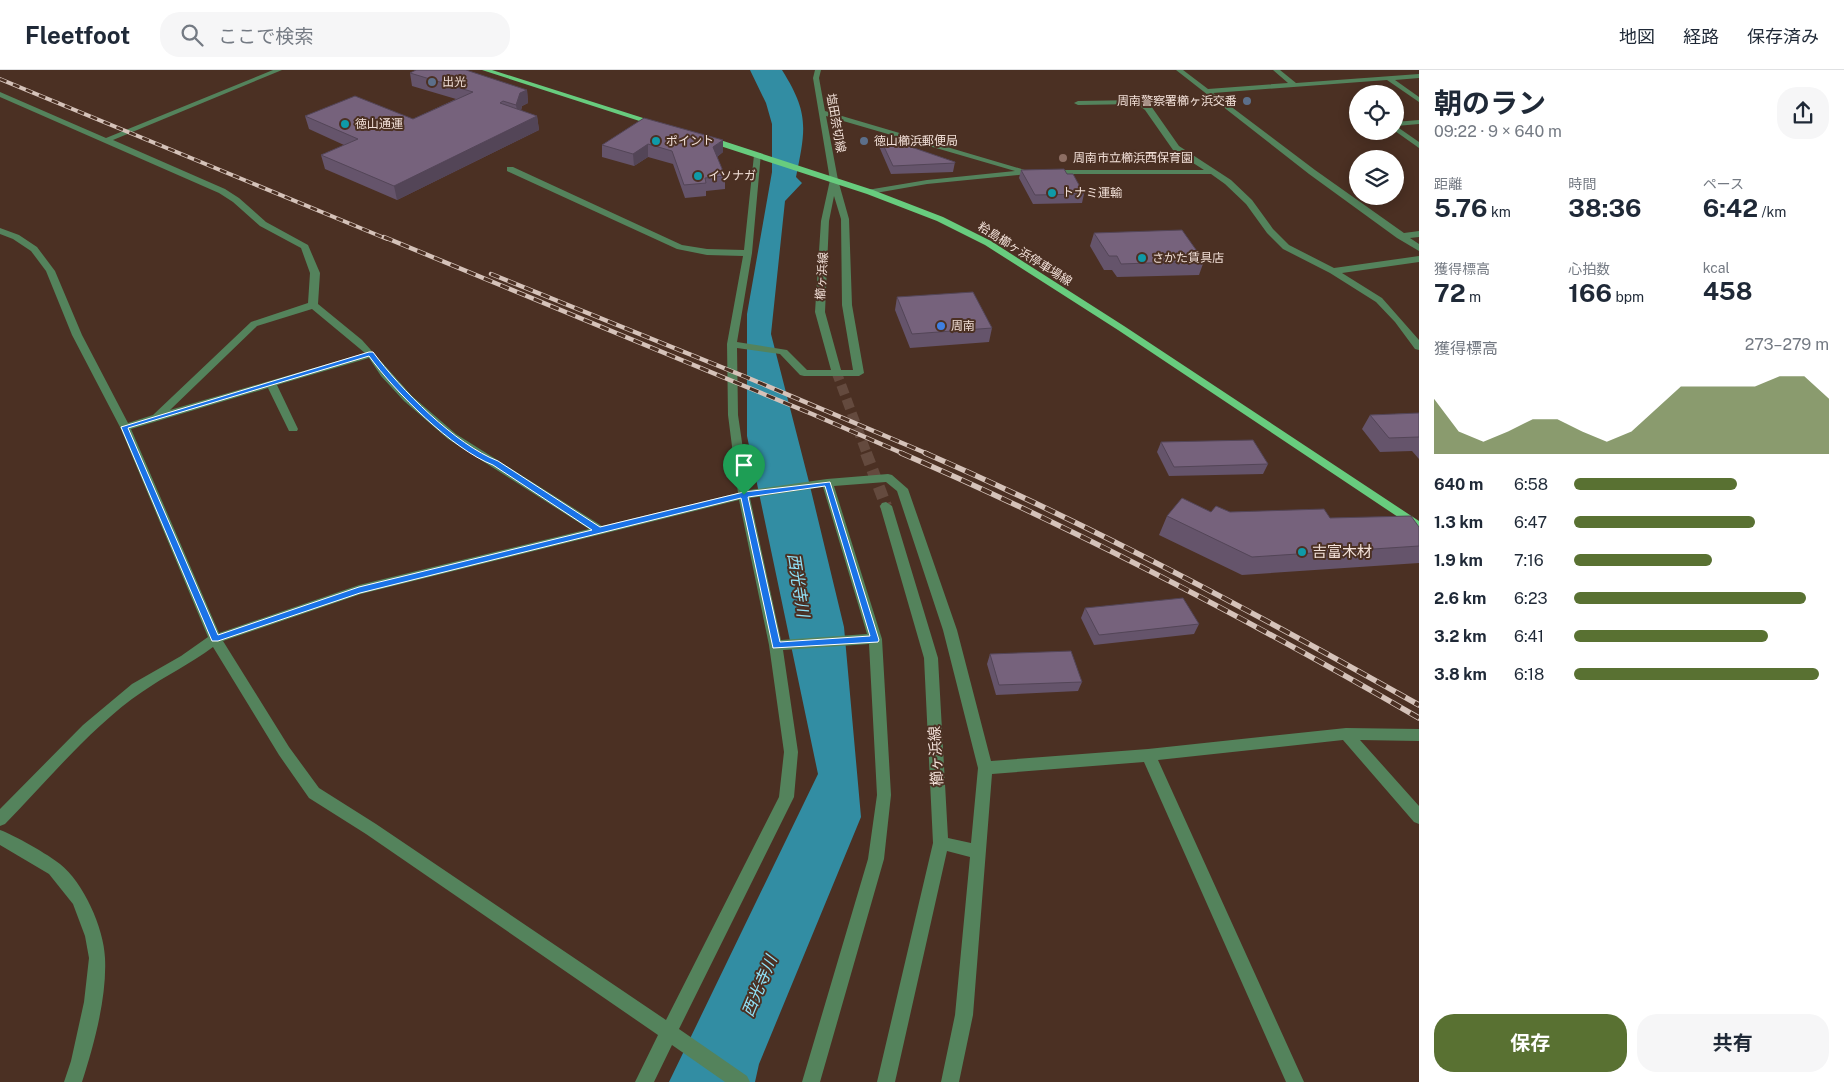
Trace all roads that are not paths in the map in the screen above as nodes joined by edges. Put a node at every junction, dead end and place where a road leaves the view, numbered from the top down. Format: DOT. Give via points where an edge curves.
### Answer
graph roads {
  1 [pos="279,70"];
  2 [pos="485,70"];
  3 [pos="818,70"];
  4 [pos="1179,70"];
  5 [pos="1276,70"];
  6 [pos="1377,70"];
  7 [pos="1419,76"];
  8 [pos="1388,78"];
  9 [pos="1295,84"];
  10 [pos="1207,91"];
  11 [pos="0,94"];
  12 [pos="1419,100"];
  13 [pos="1078,103"];
  14 [pos="824,113"];
  15 [pos="1419,122"];
  16 [pos="1404,123"];
  17 [pos="667,126"];
  18 [pos="1404,135"];
  19 [pos="703,138"];
  20 [pos="108,140"];
  21 [pos="1419,146"];
  22 [pos="758,155"];
  23 [pos="510,169"];
  24 [pos="1028,172"];
  25 [pos="1210,172"];
  26 [pos="834,180"];
  27 [pos="870,192"];
  28 [pos="0,232"];
  29 [pos="1419,234"];
  30 [pos="1400,236"];
  31 [pos="1419,248"];
  32 [pos="748,253"];
  33 [pos="1419,259"];
  34 [pos="1333,271"];
  35 [pos="313,305"];
  36 [pos="732,344"];
  37 [pos="1419,347"];
  38 [pos="371,354"];
  39 [pos="836,371"];
  40 [pos="271,384"];
  41 [pos="157,418"];
  42 [pos="124,427"];
  43 [pos="293,429"];
  44 [pos="828,483"];
  45 [pos="744,495"];
  46 [pos="886,506"];
  47 [pos="1419,528"];
  48 [pos="598,530"];
  49 [pos="215,639"];
  50 [pos="875,640"];
  51 [pos="776,645"];
  52 [pos="1346,734"];
  53 [pos="1419,735"];
  54 [pos="1148,755"];
  55 [pos="986,768"];
  56 [pos="1419,817"];
  57 [pos="0,819"];
  58 [pos="0,838"];
  59 [pos="941,843"];
  60 [pos="978,852"];
  61 [pos="670,1033"];
  62 [pos="73,1082"];
  63 [pos="644,1082"];
  64 [pos="741,1082"];
  65 [pos="811,1082"];
  66 [pos="886,1082"];
  67 [pos="950,1082"];
  68 [pos="1296,1082"];
  1 -- 20 [label="street"];
  2 -- 17 [label="main road"];
  3 -- 14 [label="street, 塩田奈切線" via="816,78"];
  4 -- 10 [label="street"];
  5 -- 9 [label="street"];
  6 -- 8 [label="street"];
  7 -- 8 [label="street"];
  8 -- 9 [label="street"];
  8 -- 12 [label="street"];
  9 -- 10 [label="street"];
  10 -- 30 [label="street"];
  11 -- 20 [label="street"];
  13 -- 25 [label="street" via="1138,102 1148,108 1176,148"];
  14 -- 24 [label="street"];
  14 -- 26 [label="street, 塩田奈切線"];
  15 -- 16 [label="street"];
  18 -- 21 [label="street"];
  19 -- 22 [label="main road, 粭島櫛ヶ浜停車場線"];
  20 -- 35 [label="street" via="222,191 263,224 305,247 316,273"];
  22 -- 26 [label="main road, 粭島櫛ヶ浜停車場線"];
  22 -- 32 [label="street"];
  23 -- 32 [label="street" via="680,247 707,252"];
  24 -- 25 [label="street"];
  24 -- 27 [label="street" via="927,182"];
  25 -- 34 [label="street" via="1228,182 1249,202 1286,247"];
  26 -- 27 [label="main road, 粭島櫛ヶ浜停車場線"];
  26 -- 36 [label="street" via="845,219 847,305 860,373 804,373 783,352"];
  26 -- 39 [label="street, 櫛ヶ浜線" via="825,221 820,312"];
  27 -- 47 [label="main road, 粭島櫛ヶ浜停車場線" via="940,219 988,243"];
  28 -- 42 [label="street" via="16,237 34,249 50,271 77,335"];
  29 -- 30 [label="street"];
  30 -- 31 [label="street"];
  32 -- 36 [label="street"];
  33 -- 34 [label="street"];
  34 -- 37 [label="street" via="1378,300"];
  35 -- 38 [label="street"];
  35 -- 41 [label="street" via="254,324"];
  36 -- 45 [label="street" via="733,415"];
  38 -- 40 [label="street"];
  38 -- 48 [label="street" via="405,395 445,431 482,458 496,463"];
  40 -- 41 [label="street"];
  40 -- 43 [label="street"];
  41 -- 42 [label="street"];
  42 -- 49 [label="street"];
  44 -- 45 [label="street"];
  44 -- 50 [label="street"];
  44 -- 55 [label="street" via="888,478 902,489 950,630"];
  45 -- 48 [label="street"];
  45 -- 51 [label="street"];
  46 -- 59 [label="street, 櫛ヶ浜線" via="931,658"];
  48 -- 49 [label="street" via="359,590"];
  49 -- 57 [label="street" via="137,688 88,729"];
  49 -- 61 [label="street" via="284,751 314,793"];
  50 -- 51 [label="street"];
  50 -- 65 [label="street" via="884,795 876,860"];
  51 -- 61 [label="street" via="791,752 786,797"];
  52 -- 53 [label="street"];
  52 -- 54 [label="street"];
  52 -- 56 [label="street"];
  54 -- 55 [label="street"];
  54 -- 68 [label="street"];
  55 -- 60 [label="street"];
  58 -- 62 [label="street" via="54,869 80,900 93,936 97,958 93,1002"];
  59 -- 60 [label="street"];
  59 -- 66 [label="street, 櫛ヶ浜線"];
  60 -- 67 [label="street" via="964,1015"];
  61 -- 63 [label="street"];
  61 -- 64 [label="street"];
}
